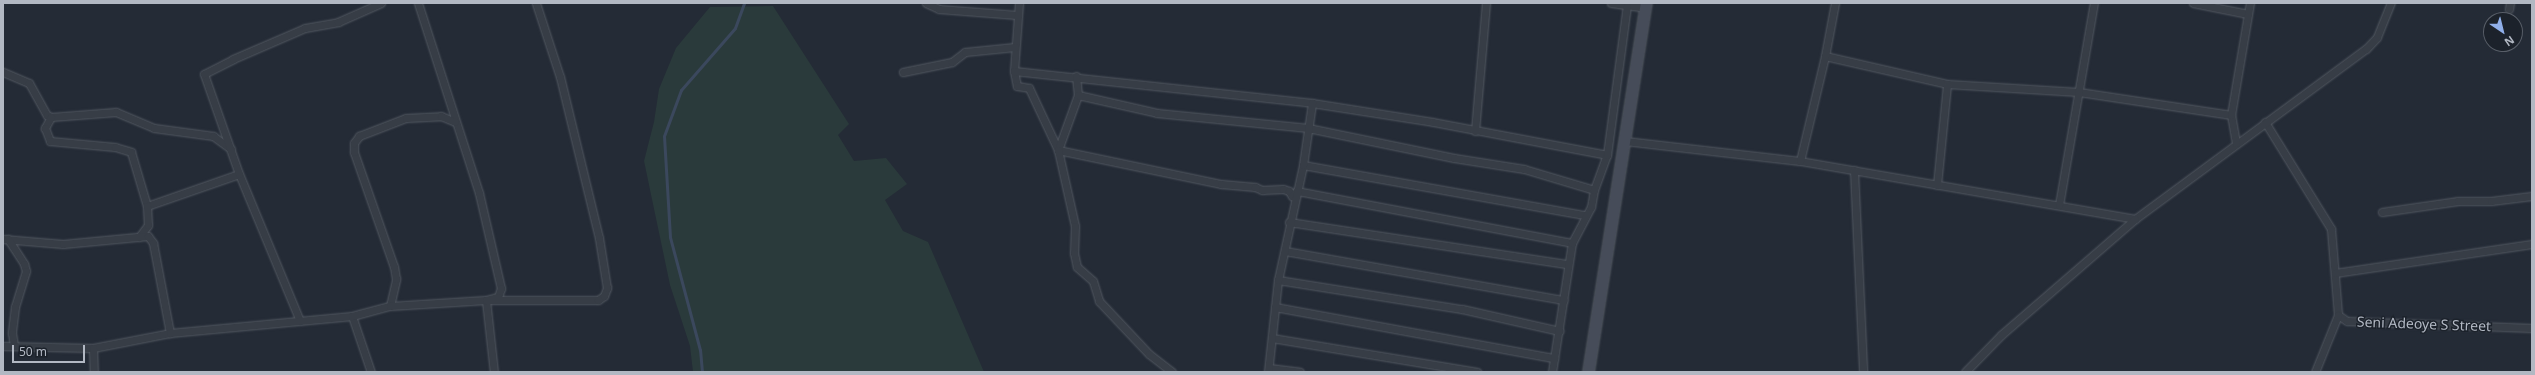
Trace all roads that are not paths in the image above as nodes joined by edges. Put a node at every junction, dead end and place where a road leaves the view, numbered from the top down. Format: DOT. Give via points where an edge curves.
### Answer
graph roads {
  1 [pos="381,3"];
  2 [pos="418,3"];
  3 [pos="536,3"];
  4 [pos="926,3"];
  5 [pos="1019,3"];
  6 [pos="1486,3"];
  7 [pos="1611,3"];
  8 [pos="1834,3"];
  9 [pos="2094,3"];
  10 [pos="2193,3"];
  11 [pos="2250,3"];
  12 [pos="2390,3"];
  13 [pos="1646,5"];
  14 [pos="1627,6"];
  15 [pos="2248,14"];
  16 [pos="1017,15"];
  17 [pos="1015,48"];
  18 [pos="1825,56"];
  19 [pos="1014,71"];
  20 [pos="3,72"];
  21 [pos="903,72"];
  22 [pos="1076,76"];
  23 [pos="1947,84"];
  24 [pos="2079,92"];
  25 [pos="1078,95"];
  26 [pos="450,104"];
  27 [pos="1312,104"];
  28 [pos="2231,115"];
  29 [pos="441,116"];
  30 [pos="51,117"];
  31 [pos="455,122"];
  32 [pos="2265,122"];
  33 [pos="1308,128"];
  34 [pos="1475,131"];
  35 [pos="1625,141"];
  36 [pos="2236,143"];
  37 [pos="1058,150"];
  38 [pos="232,151"];
  39 [pos="1607,155"];
  40 [pos="1800,161"];
  41 [pos="1303,164"];
  42 [pos="1854,170"];
  43 [pos="239,174"];
  44 [pos="1937,184"];
  45 [pos="1594,190"];
  46 [pos="1297,191"];
  47 [pos="2532,196"];
  48 [pos="2059,205"];
  49 [pos="147,206"];
  50 [pos="2382,212"];
  51 [pos="1585,215"];
  52 [pos="2135,218"];
  53 [pos="1289,222"];
  54 [pos="139,237"];
  55 [pos="5,239"];
  56 [pos="1572,243"];
  57 [pos="2532,244"];
  58 [pos="1284,251"];
  59 [pos="1568,264"];
  60 [pos="2335,273"];
  61 [pos="1278,280"];
  62 [pos="486,300"];
  63 [pos="1564,300"];
  64 [pos="390,306"];
  65 [pos="1275,307"];
  66 [pos="2338,315"];
  67 [pos="352,316"];
  68 [pos="300,321"];
  69 [pos="2532,328"];
  70 [pos="1560,330"];
  71 [pos="170,333"];
  72 [pos="1272,338"];
  73 [pos="3,346"];
  74 [pos="14,346"];
  75 [pos="93,348"];
  76 [pos="1554,358"];
  77 [pos="1268,370"];
  78 [pos="94,372"];
  79 [pos="371,372"];
  80 [pos="494,372"];
  81 [pos="1172,372"];
  82 [pos="1300,372"];
  83 [pos="1477,372"];
  84 [pos="1552,372"];
  85 [pos="1588,372"];
  86 [pos="1863,372"];
  87 [pos="1965,372"];
  88 [pos="2315,372"];
  1 -- 38 [label="street" via="338,22 305,28 232,59 204,74"];
  2 -- 26 [label="street"];
  3 -- 62 [label="street" via="552,46 570,114 599,238 607,288 604,296 598,300"];
  4 -- 16 [label="street" via="939,9"];
  5 -- 16 [label="street"];
  6 -- 34 [label="street"];
  7 -- 14 [label="street"];
  8 -- 18 [label="street"];
  9 -- 24 [label="street"];
  10 -- 15 [label="street"];
  11 -- 15 [label="street"];
  12 -- 32 [label="street" via="2377,37 2366,49"];
  13 -- 14 [label="street"];
  13 -- 35 [label="main road"];
  14 -- 39 [label="street"];
  15 -- 28 [label="street"];
  16 -- 17 [label="street"];
  17 -- 19 [label="street"];
  17 -- 21 [label="street" via="966,52 952,62"];
  18 -- 23 [label="street"];
  18 -- 40 [label="street"];
  19 -- 22 [label="street"];
  19 -- 37 [label="street" via="1017,86 1029,88"];
  20 -- 30 [label="street" via="29,83 47,115"];
  22 -- 25 [label="street"];
  22 -- 27 [label="street"];
  23 -- 24 [label="street"];
  23 -- 44 [label="street"];
  24 -- 28 [label="street"];
  24 -- 48 [label="street"];
  25 -- 33 [label="street" via="1158,113"];
  25 -- 37 [label="street"];
  26 -- 29 [label="street"];
  26 -- 31 [label="street"];
  27 -- 33 [label="street"];
  27 -- 34 [label="street"];
  28 -- 36 [label="street"];
  29 -- 31 [label="street"];
  29 -- 64 [label="street" via="406,118 359,136 354,143 354,152 394,267 396,279"];
  30 -- 38 [label="street" via="116,112 154,128 213,136"];
  30 -- 49 [label="street" via="45,128 50,141 115,147 131,152"];
  31 -- 62 [label="street" via="487,221 501,288 498,297"];
  32 -- 36 [label="street"];
  32 -- 60 [label="street, Seni Adeoye S Street" via="2331,229"];
  33 -- 41 [label="street"];
  33 -- 45 [label="street" via="1454,158 1524,169"];
  34 -- 39 [label="street"];
  35 -- 40 [label="street"];
  35 -- 85 [label="main road"];
  36 -- 52 [label="street"];
  37 -- 46 [label="street" via="1221,184 1262,190 1283,189 1289,191 1292,196"];
  37 -- 81 [label="street" via="1075,226 1074,253 1077,266 1094,281 1099,301 1149,354"];
  38 -- 43 [label="street"];
  39 -- 45 [label="street"];
  40 -- 42 [label="street"];
  41 -- 46 [label="street"];
  41 -- 51 [label="street"];
  42 -- 44 [label="street"];
  42 -- 86 [label="street"];
  43 -- 49 [label="street"];
  43 -- 68 [label="street"];
  44 -- 48 [label="street"];
  45 -- 51 [label="street" via="1591,207"];
  46 -- 53 [label="street"];
  46 -- 56 [label="street"];
  47 -- 50 [label="street" via="2491,201 2458,201"];
  48 -- 52 [label="street"];
  49 -- 54 [label="street" via="148,225"];
  51 -- 56 [label="street"];
  52 -- 87 [label="street" via="2001,335"];
  53 -- 58 [label="street"];
  53 -- 59 [label="street"];
  54 -- 55 [label="street" via="63,244"];
  54 -- 71 [label="street" via="148,236 153,243"];
  55 -- 74 [label="street" via="24,264 26,272 15,307 12,334"];
  56 -- 59 [label="street"];
  57 -- 60 [label="street"];
  58 -- 61 [label="street"];
  58 -- 63 [label="street"];
  59 -- 63 [label="street"];
  60 -- 66 [label="street, Seni Adeoye S Street"];
  61 -- 65 [label="street"];
  61 -- 70 [label="street" via="1462,309"];
  62 -- 64 [label="street"];
  62 -- 80 [label="street"];
  63 -- 70 [label="street"];
  64 -- 67 [label="street"];
  65 -- 72 [label="street"];
  65 -- 76 [label="street"];
  66 -- 69 [label="street, Seni Adeoye S Street" via="2347,321"];
  66 -- 88 [label="street"];
  67 -- 68 [label="street"];
  67 -- 79 [label="street"];
  68 -- 71 [label="street"];
  70 -- 76 [label="street"];
  71 -- 75 [label="street"];
  72 -- 77 [label="street"];
  72 -- 83 [label="street"];
  73 -- 74 [label="street"];
  74 -- 75 [label="street"];
  75 -- 78 [label="street"];
  76 -- 84 [label="street"];
  77 -- 82 [label="street"];
}
